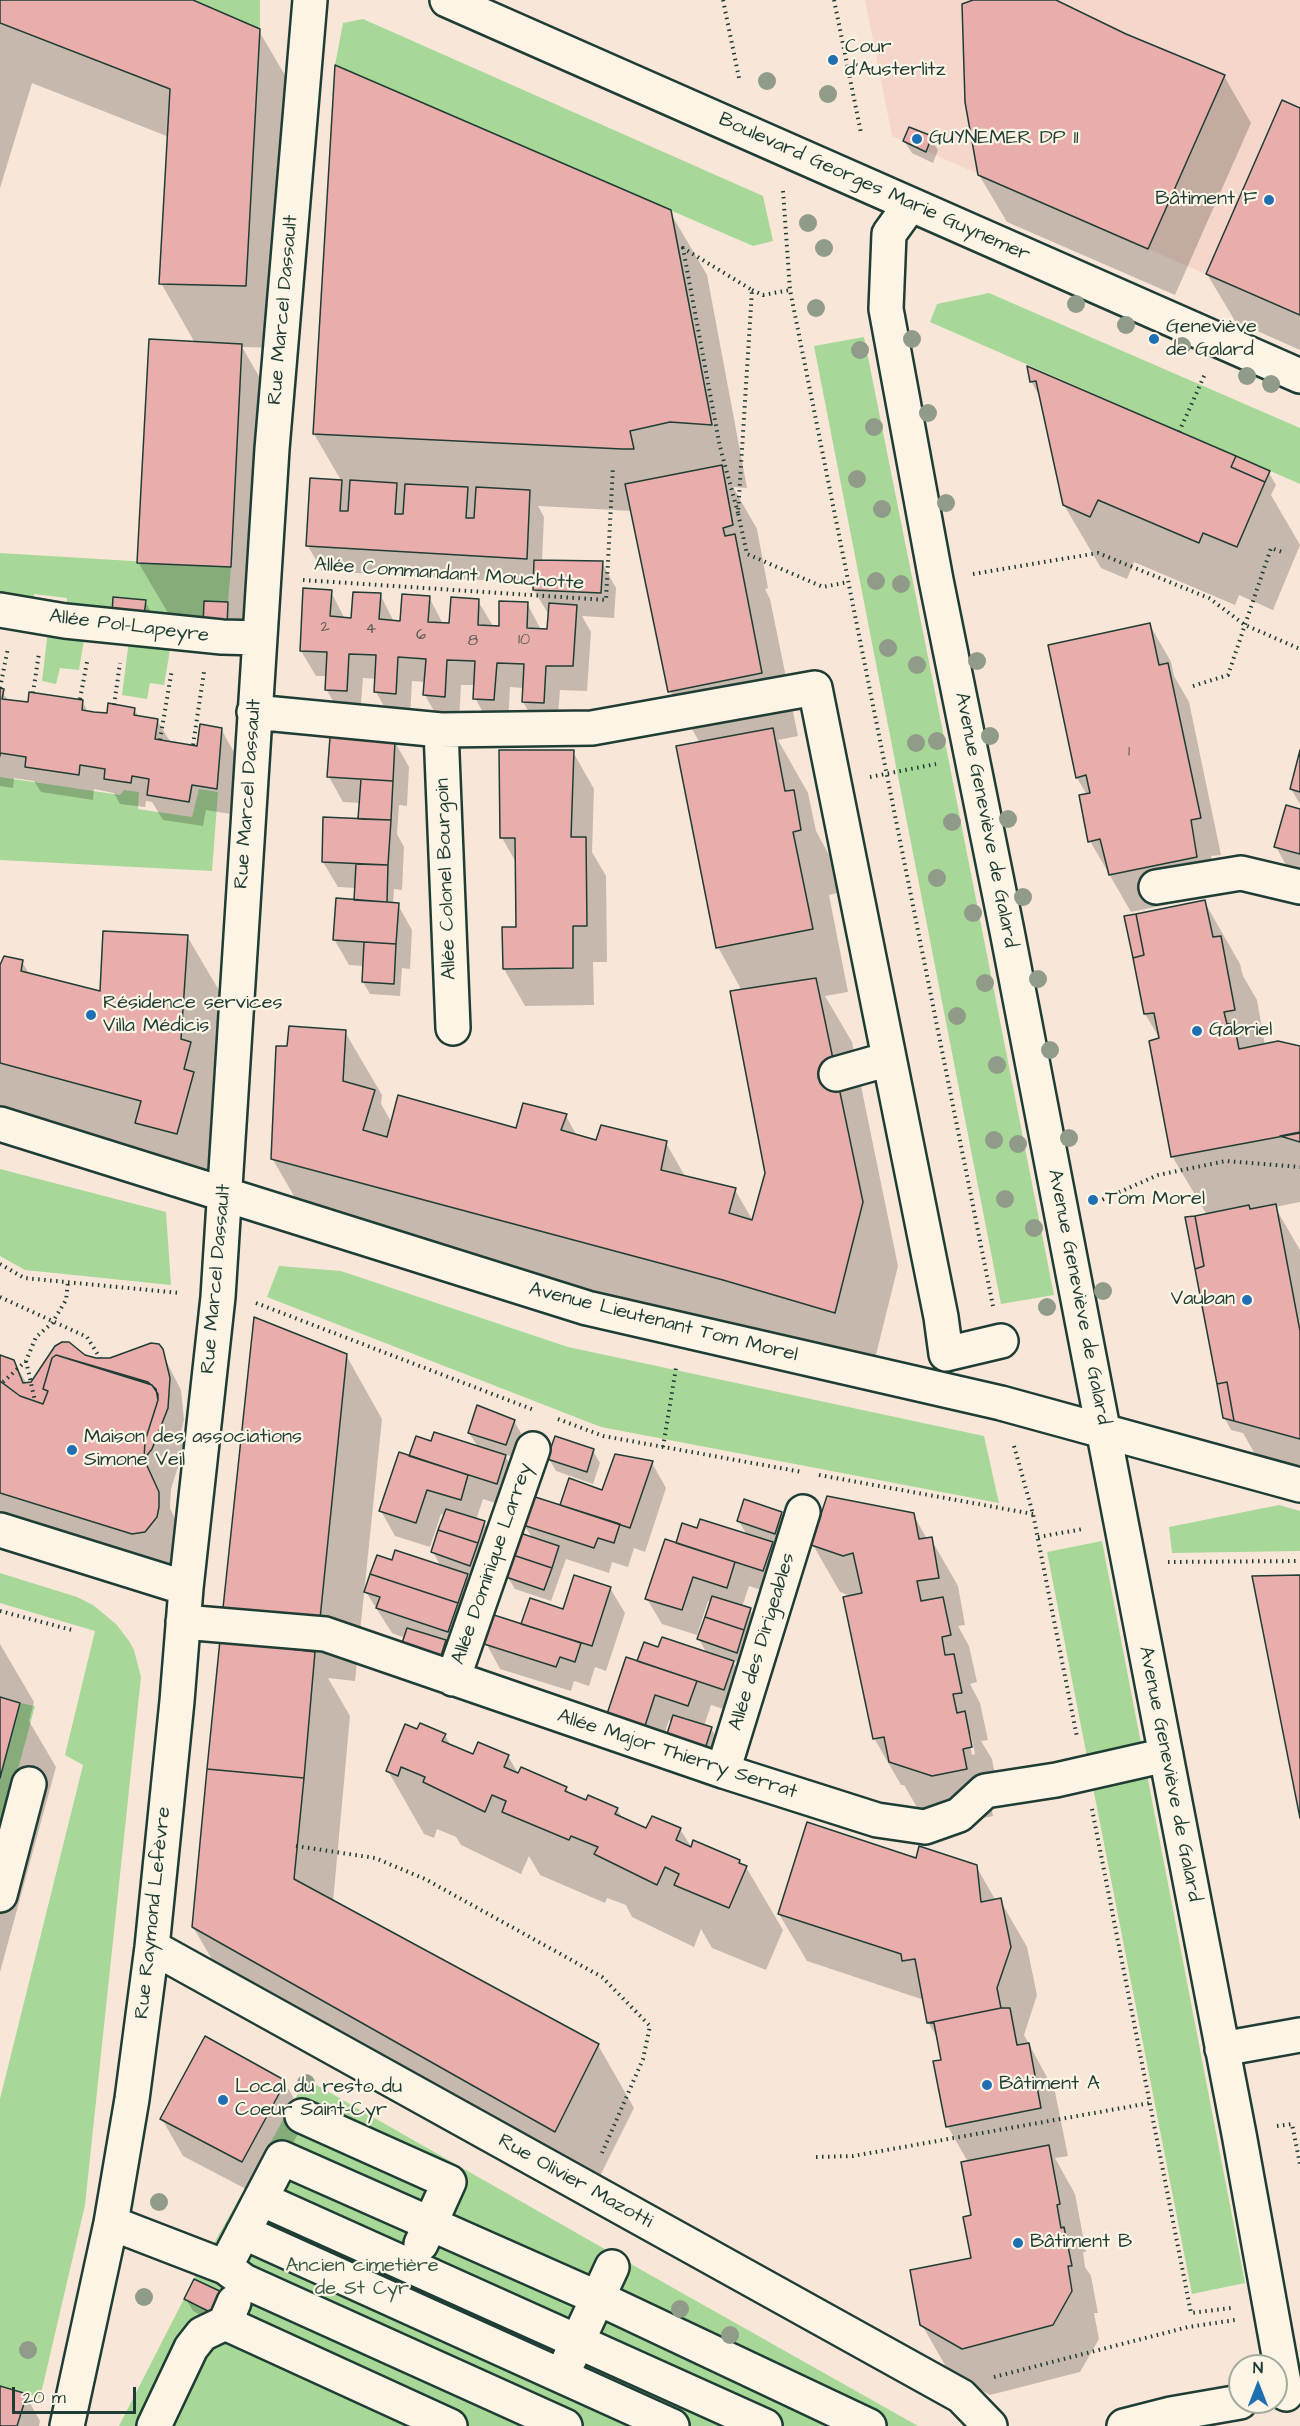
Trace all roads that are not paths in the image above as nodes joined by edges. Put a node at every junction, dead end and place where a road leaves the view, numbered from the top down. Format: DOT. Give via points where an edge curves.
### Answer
graph roads {
  1 [pos="310,0"];
  2 [pos="447,0"];
  3 [pos="910,206"];
  4 [pos="1300,376"];
  5 [pos="0,610"];
  6 [pos="260,638"];
  7 [pos="254,712"];
  8 [pos="441,730"];
  9 [pos="1156,886"];
  10 [pos="1300,887"];
  11 [pos="453,1028"];
  12 [pos="889,1059"];
  13 [pos="836,1074"];
  14 [pos="0,1124"];
  15 [pos="224,1192"];
  16 [pos="1001,1341"];
  17 [pos="1104,1432"];
  18 [pos="533,1449"];
  19 [pos="1300,1485"];
  20 [pos="803,1512"];
  21 [pos="0,1530"];
  22 [pos="186,1588"];
  23 [pos="183,1622"];
  24 [pos="453,1680"];
  25 [pos="1155,1758"];
  26 [pos="723,1771"];
  27 [pos="29,1785"];
  28 [pos="0,1895"];
  29 [pos="152,1947"];
  30 [pos="1300,2035"];
  31 [pos="1222,2049"];
  32 [pos="282,2158"];
  33 [pos="261,2199"];
  34 [pos="111,2223"];
  35 [pos="430,2224"];
  36 [pos="243,2232"];
  37 [pos="411,2267"];
  38 [pos="612,2267"];
  39 [pos="235,2274"];
  40 [pos="598,2298"];
  41 [pos="395,2300"];
  42 [pos="225,2323"];
  43 [pos="377,2340"];
  44 [pos="577,2341"];
  45 [pos="1280,2354"];
  46 [pos="756,2372"];
  47 [pos="561,2376"];
  48 [pos="1228,2405"];
  49 [pos="983,2417"];
  50 [pos="745,2422"];
  51 [pos="548,2423"];
  52 [pos="1135,2424"];
  53 [pos="67,2426"];
  54 [pos="154,2426"];
  55 [pos="450,2426"];
  56 [pos="672,2426"];
  57 [pos="869,2426"];
  1 -- 6 [label="street, Rue Marcel Dassault"];
  2 -- 3 [label="street, Boulevard Georges Marie Guynemer"];
  3 -- 4 [label="street, Boulevard Georges Marie Guynemer"];
  3 -- 17 [label="street, Avenue Geneviève de Galard" via="889,234 886,309"];
  5 -- 6 [label="street, Allée Pol-Lapeyre" via="65,621"];
  6 -- 7 [label="street, Rue Marcel Dassault"];
  7 -- 8 [label="street"];
  7 -- 15 [label="street, Rue Marcel Dassault"];
  8 -- 11 [label="street, Allée Colonel Bourgoin"];
  8 -- 12 [label="street" via="592,728 815,688"];
  9 -- 10 [label="street" via="1241,873"];
  12 -- 13 [label="street"];
  12 -- 16 [label="street" via="946,1354"];
  14 -- 15 [label="street, Avenue Lieutenant Tom Morel"];
  15 -- 17 [label="street, Avenue Lieutenant Tom Morel" via="587,1308 1001,1402"];
  15 -- 22 [label="street, Rue Marcel Dassault" via="218,1297"];
  17 -- 19 [label="street, Avenue Lieutenant Tom Morel"];
  17 -- 25 [label="street, Avenue Geneviève de Galard" via="1129,1562"];
  18 -- 24 [label="street, Allée Dominique Larrey"];
  20 -- 26 [label="street, Allée des Dirigeables"];
  21 -- 22 [label="street"];
  22 -- 23 [label="street, Rue Raymond Lefèvre"];
  23 -- 24 [label="street, Allée Major Thierry Serrat" via="325,1634"];
  23 -- 29 [label="street, Rue Raymond Lefèvre"];
  24 -- 26 [label="street, Allée Major Thierry Serrat"];
  25 -- 26 [label="street, Allée Major Thierry Serrat" via="985,1791 959,1815 925,1827 877,1820"];
  25 -- 31 [label="street, Avenue Geneviève de Galard"];
  27 -- 28 [label="street"];
  29 -- 34 [label="street, Rue Raymond Lefèvre"];
  29 -- 49 [label="street, Rue Olivier Mazotti" via="961,2396"];
  30 -- 31 [label="street"];
  31 -- 45 [label="street, Avenue Geneviève de Galard"];
  32 -- 33 [label="street"];
  32 -- 35 [label="street"];
  32 -- 35 [label="street" via="306,2107 449,2182"];
  33 -- 36 [label="street"];
  33 -- 37 [label="street"];
  34 -- 39 [label="street"];
  34 -- 53 [label="street, Rue Raymond Lefèvre"];
  35 -- 37 [label="street"];
  35 -- 40 [label="street"];
  36 -- 39 [label="street"];
  36 -- 41 [label="street"];
  37 -- 41 [label="street"];
  37 -- 44 [label="street"];
  38 -- 40 [label="street"];
  39 -- 42 [label="street"];
  39 -- 43 [label="street"];
  40 -- 44 [label="street"];
  40 -- 46 [label="street"];
  41 -- 43 [label="street"];
  41 -- 47 [label="street"];
  42 -- 54 [label="street" via="202,2334 191,2348"];
  42 -- 55 [label="street"];
  43 -- 51 [label="street"];
  44 -- 47 [label="street"];
  44 -- 50 [label="street"];
  46 -- 50 [label="street"];
  46 -- 57 [label="street"];
  47 -- 51 [label="street"];
  47 -- 56 [label="street"];
  48 -- 52 [label="street"];
}
